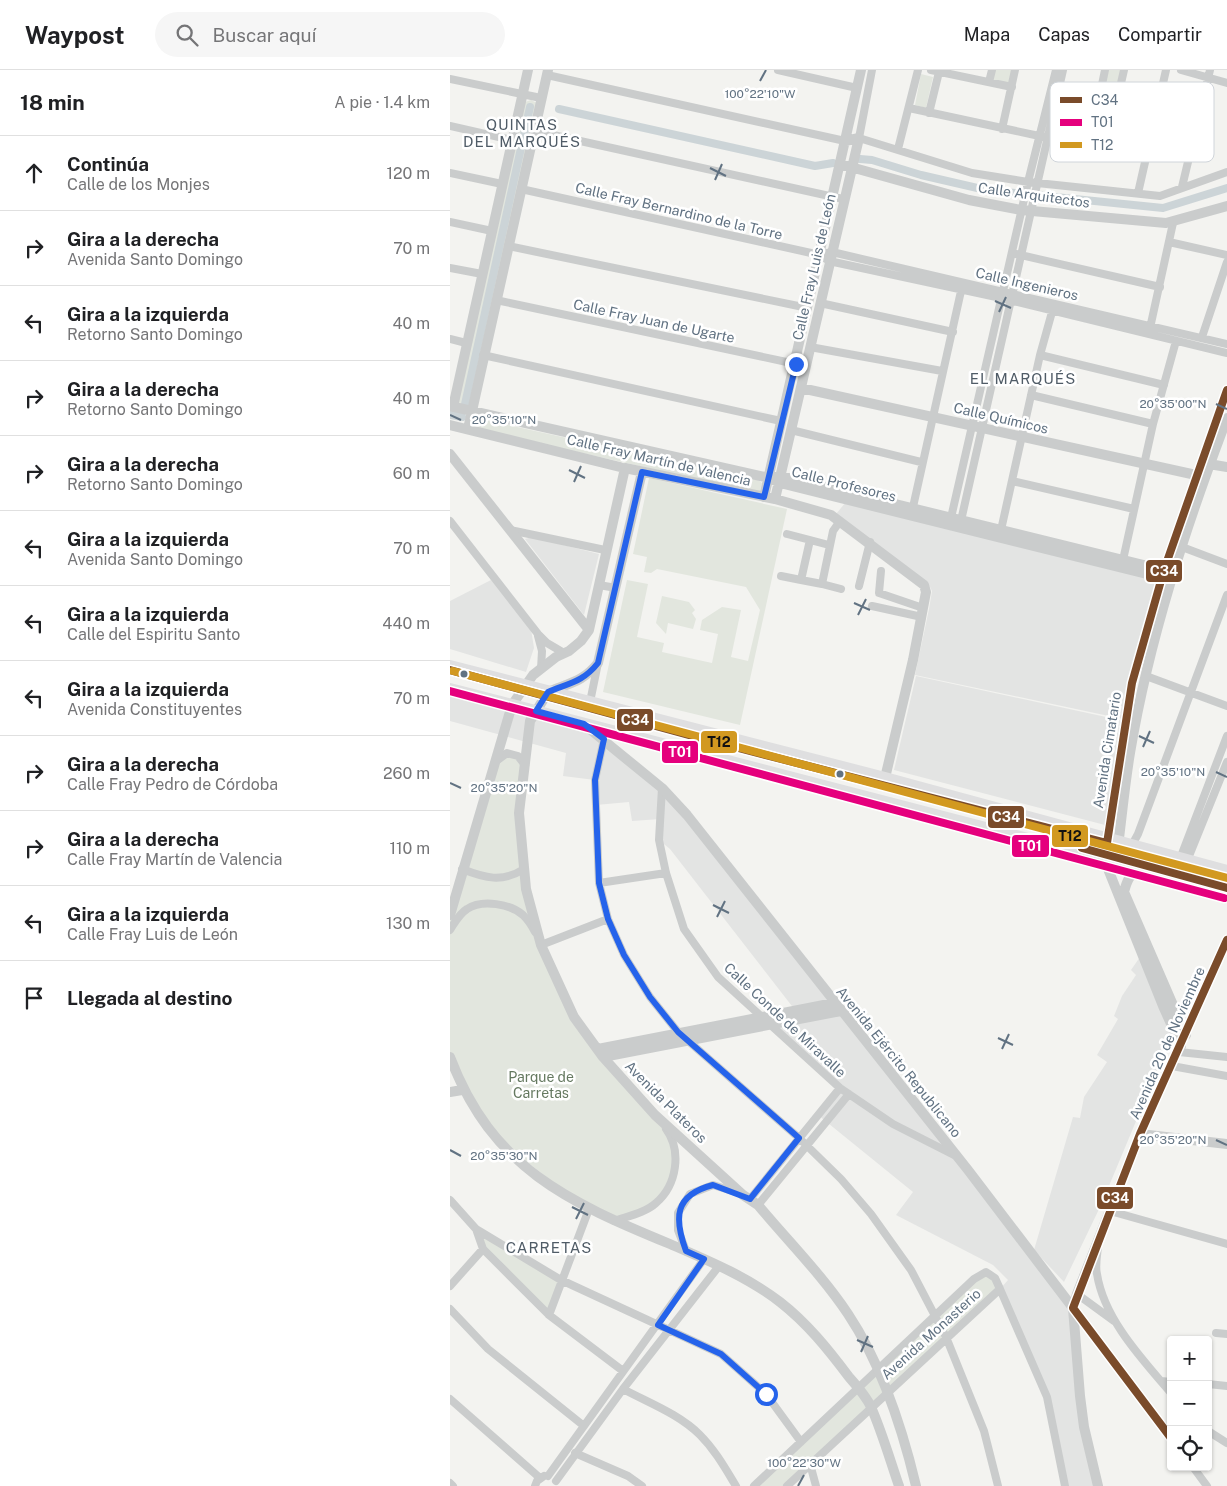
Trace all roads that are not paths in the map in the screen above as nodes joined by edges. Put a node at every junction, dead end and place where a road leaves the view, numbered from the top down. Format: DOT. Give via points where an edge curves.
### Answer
graph roads {
  1 [pos="528,70"];
  2 [pos="778,70"];
  3 [pos="861,70"];
  4 [pos="872,70"];
  5 [pos="918,70"];
  6 [pos="992,70"];
  7 [pos="1015,70"];
  8 [pos="1181,70"];
  9 [pos="935,71"];
  10 [pos="547,73"];
  11 [pos="1209,74"];
  12 [pos="450,79"];
  13 [pos="989,82"];
  14 [pos="1227,83"];
  15 [pos="857,88"];
  16 [pos="1012,88"];
  17 [pos="522,95"];
  18 [pos="1050,95"];
  19 [pos="542,98"];
  20 [pos="909,108"];
  21 [pos="929,113"];
  22 [pos="450,126"];
  23 [pos="1002,129"];
  24 [pos="1050,130"];
  25 [pos="535,131"];
  26 [pos="1049,134"];
  27 [pos="1040,136"];
  28 [pos="859,138"];
  29 [pos="512,140"];
  30 [pos="845,141"];
  31 [pos="898,149"];
  32 [pos="1144,162"];
  33 [pos="1188,162"];
  34 [pos="840,164"];
  35 [pos="851,167"];
  36 [pos="1227,172"];
  37 [pos="450,173"];
  38 [pos="1028,183"];
  39 [pos="502,184"];
  40 [pos="1036,186"];
  41 [pos="1182,187"];
  42 [pos="521,189"];
  43 [pos="1138,193"];
  44 [pos="838,198"];
  45 [pos="1227,206"];
  46 [pos="1027,208"];
  47 [pos="450,222"];
  48 [pos="1173,223"];
  49 [pos="492,230"];
  50 [pos="1169,242"];
  51 [pos="508,246"];
  52 [pos="1012,253"];
  53 [pos="1021,255"];
  54 [pos="1227,255"];
  55 [pos="827,256"];
  56 [pos="1227,262"];
  57 [pos="450,268"];
  58 [pos="482,274"];
  59 [pos="1160,287"];
  60 [pos="960,291"];
  61 [pos="1002,295"];
  62 [pos="1011,297"];
  63 [pos="496,300"];
  64 [pos="820,304"];
  65 [pos="808,308"];
  66 [pos="1052,312"];
  67 [pos="1151,325"];
  68 [pos="953,332"];
  69 [pos="1148,335"];
  70 [pos="1202,337"];
  71 [pos="450,339"];
  72 [pos="1176,341"];
  73 [pos="466,343"];
  74 [pos="1227,344"];
  75 [pos="810,346"];
  76 [pos="1227,353"];
  77 [pos="483,355"];
  78 [pos="1040,355"];
  79 [pos="801,366"];
  80 [pos="942,371"];
  81 [pos="1164,385"];
  82 [pos="801,388"];
  83 [pos="1227,390"];
  84 [pos="1031,395"];
  85 [pos="451,406"];
  86 [pos="471,411"];
  87 [pos="934,417"];
  88 [pos="1227,418"];
  89 [pos="781,421"];
  90 [pos="1153,424"];
  91 [pos="976,426"];
  92 [pos="1225,428"];
  93 [pos="456,429"];
  94 [pos="792,430"];
  95 [pos="1021,436"];
  96 [pos="450,454"];
  97 [pos="922,462"];
  98 [pos="1145,464"];
  99 [pos="1209,464"];
  100 [pos="622,467"];
  101 [pos="1227,467"];
  102 [pos="642,472"];
  103 [pos="1196,475"];
  104 [pos="769,478"];
  105 [pos="781,480"];
  106 [pos="1012,481"];
  107 [pos="764,497"];
  108 [pos="775,500"];
  109 [pos="912,507"];
  110 [pos="1134,509"];
  111 [pos="840,520"];
  112 [pos="450,521"];
  113 [pos="956,522"];
  114 [pos="510,530"];
  115 [pos="1001,530"];
  116 [pos="787,534"];
  117 [pos="810,540"];
  118 [pos="870,542"];
  119 [pos="829,545"];
  120 [pos="1182,547"];
  121 [pos="606,550"];
  122 [pos="1123,560"];
  123 [pos="1227,564"];
  124 [pos="881,571"];
  125 [pos="1163,574"];
  126 [pos="780,576"];
  127 [pos="801,580"];
  128 [pos="822,584"];
  129 [pos="599,585"];
  130 [pos="859,586"];
  131 [pos="616,588"];
  132 [pos="841,589"];
  133 [pos="1227,595"];
  134 [pos="872,606"];
  135 [pos="922,612"];
  136 [pos="589,630"];
  137 [pos="538,634"];
  138 [pos="564,654"];
  139 [pos="598,663"];
  140 [pos="450,666"];
  141 [pos="541,669"];
  142 [pos="1146,676"];
  143 [pos="525,686"];
  144 [pos="450,689"];
  145 [pos="548,692"];
  146 [pos="1191,692"];
  147 [pos="590,702"];
  148 [pos="512,706"];
  149 [pos="1227,706"];
  150 [pos="536,711"];
  151 [pos="584,724"];
  152 [pos="1227,736"];
  153 [pos="604,739"];
  154 [pos="495,762"];
  155 [pos="1227,762"];
  156 [pos="525,765"];
  157 [pos="885,778"];
  158 [pos="662,788"];
  159 [pos="1113,840"];
  160 [pos="1132,845"];
  161 [pos="1110,861"];
  162 [pos="1189,861"];
  163 [pos="1227,864"];
  164 [pos="1140,868"];
  165 [pos="462,869"];
  166 [pos="524,869"];
  167 [pos="1227,872"];
  168 [pos="666,873"];
  169 [pos="599,883"];
  170 [pos="1227,895"];
  171 [pos="450,915"];
  172 [pos="608,919"];
  173 [pos="450,930"];
  174 [pos="536,933"];
  175 [pos="1227,940"];
  176 [pos="541,945"];
  177 [pos="834,1002"];
  178 [pos="841,1012"];
  179 [pos="766,1021"];
  180 [pos="678,1032"];
  181 [pos="1186,1035"];
  182 [pos="690,1040"];
  183 [pos="1180,1049"];
  184 [pos="600,1053"];
  185 [pos="1227,1057"];
  186 [pos="450,1058"];
  187 [pos="1172,1066"];
  188 [pos="1227,1076"];
  189 [pos="457,1084"];
  190 [pos="840,1088"];
  191 [pos="450,1092"];
  192 [pos="849,1094"];
  193 [pos="655,1115"];
  194 [pos="1140,1134"];
  195 [pos="799,1138"];
  196 [pos="1227,1144"];
  197 [pos="806,1145"];
  198 [pos="956,1156"];
  199 [pos="450,1200"];
  200 [pos="750,1200"];
  201 [pos="589,1209"];
  202 [pos="1110,1211"];
  203 [pos="614,1221"];
  204 [pos="476,1229"];
  205 [pos="1098,1240"];
  206 [pos="1227,1244"];
  207 [pos="483,1249"];
  208 [pos="686,1251"];
  209 [pos="704,1259"];
  210 [pos="719,1266"];
  211 [pos="561,1280"];
  212 [pos="450,1286"];
  213 [pos="1000,1288"];
  214 [pos="1077,1294"];
  215 [pos="1074,1308"];
  216 [pos="450,1309"];
  217 [pos="549,1315"];
  218 [pos="937,1316"];
  219 [pos="1117,1323"];
  220 [pos="658,1325"];
  221 [pos="670,1330"];
  222 [pos="1216,1333"];
  223 [pos="1227,1334"];
  224 [pos="946,1337"];
  225 [pos="877,1369"];
  226 [pos="623,1371"];
  227 [pos="1161,1381"];
  228 [pos="1167,1382"];
  229 [pos="1212,1384"];
  230 [pos="1227,1386"];
  231 [pos="858,1388"];
  232 [pos="1167,1388"];
  233 [pos="623,1389"];
  234 [pos="887,1391"];
  235 [pos="450,1399"];
  236 [pos="871,1406"];
  237 [pos="584,1426"];
  238 [pos="1167,1433"];
  239 [pos="1212,1434"];
  240 [pos="801,1442"];
  241 [pos="1227,1443"];
  242 [pos="575,1453"];
  243 [pos="810,1464"];
  244 [pos="1196,1471"];
  245 [pos="544,1477"];
  246 [pos="450,1483"];
  247 [pos="557,1484"];
  248 [pos="453,1486"];
  249 [pos="535,1486"];
  250 [pos="642,1486"];
  251 [pos="736,1486"];
  252 [pos="754,1486"];
  253 [pos="788,1486"];
  254 [pos="816,1486"];
  255 [pos="899,1486"];
  256 [pos="916,1486"];
  257 [pos="998,1486"];
  258 [pos="1066,1486"];
  259 [pos="1098,1486"];
  260 [pos="1207,1486"];
  1 -- 17 [label="street"];
  2 -- 15 [label="street"];
  3 -- 15 [label="street, Calle Fray Luis de León"];
  4 -- 28 [label="street, Calle Fray Luis de León"];
  5 -- 20 [label="street"];
  6 -- 13 [label="street"];
  7 -- 16 [label="street"];
  8 -- 11 [label="street"];
  9 -- 13 [label="street"];
  9 -- 21 [label="street"];
  10 -- 19 [label="street"];
  10 -- 30 [label="street"];
  11 -- 14 [label="street"];
  12 -- 17 [label="street"];
  13 -- 16 [label="street"];
  15 -- 30 [label="street, Calle Fray Luis de León"];
  16 -- 23 [label="street"];
  17 -- 19 [label="street"];
  17 -- 29 [label="street"];
  18 -- 27 [label="street"];
  19 -- 25 [label="street"];
  20 -- 21 [label="street"];
  20 -- 31 [label="street"];
  21 -- 23 [label="street"];
  22 -- 29 [label="street"];
  23 -- 27 [label="street"];
  24 -- 26 [label="street"];
  25 -- 42 [label="street"];
  25 -- 44 [label="street"];
  26 -- 27 [label="street"];
  26 -- 40 [label="street"];
  27 -- 38 [label="street"];
  28 -- 30 [label="street, Calle Arquitectos"];
  28 -- 31 [label="street, Calle Arquitectos"];
  28 -- 35 [label="street, Calle Fray Luis de León"];
  29 -- 39 [label="street"];
  30 -- 34 [label="street, Calle Fray Luis de León"];
  31 -- 38 [label="street, Calle Arquitectos" via="972,173"];
  32 -- 43 [label="street"];
  33 -- 41 [label="street"];
  34 -- 35 [label="street, Calle Arquitectos"];
  34 -- 44 [label="street, Calle Fray Luis de León"];
  35 -- 44 [label="street, Calle Fray Luis de León"];
  35 -- 46 [label="street, Calle Arquitectos" via="969,200"];
  36 -- 41 [label="street, Calle Arquitectos"];
  37 -- 39 [label="street"];
  38 -- 40 [label="street, Calle Arquitectos"];
  38 -- 46 [label="street"];
  39 -- 49 [label="street"];
  40 -- 43 [label="street, Calle Arquitectos"];
  40 -- 46 [label="street"];
  41 -- 43 [label="street, Calle Arquitectos" via="1160,196"];
  42 -- 51 [label="street"];
  42 -- 55 [label="street, Calle Fray Bernardino de la Torre"];
  44 -- 55 [label="street, Calle Fray Luis de León"];
  45 -- 48 [label="street, Calle Arquitectos"];
  46 -- 48 [label="street, Calle Arquitectos"];
  46 -- 52 [label="street"];
  46 -- 53 [label="street"];
  47 -- 49 [label="street"];
  48 -- 50 [label="street"];
  49 -- 58 [label="street"];
  50 -- 54 [label="street"];
  50 -- 59 [label="street"];
  51 -- 63 [label="street"];
  51 -- 65 [label="street"];
  52 -- 53 [label="street"];
  52 -- 61 [label="street"];
  53 -- 59 [label="street"];
  53 -- 62 [label="street"];
  55 -- 60 [label="street, Calle Ingenieros"];
  55 -- 61 [label="street, Calle Ingenieros"];
  55 -- 64 [label="street, Calle Fray Luis de León"];
  55 -- 65 [label="street, Calle Fray Luis de León"];
  56 -- 70 [label="street"];
  57 -- 58 [label="street"];
  58 -- 73 [label="street"];
  59 -- 67 [label="street"];
  60 -- 61 [label="street, Calle Ingenieros"];
  60 -- 68 [label="street"];
  61 -- 62 [label="street, Calle Ingenieros"];
  61 -- 91 [label="street"];
  62 -- 66 [label="street, Calle Ingenieros"];
  62 -- 67 [label="street, Calle Ingenieros"];
  62 -- 91 [label="street"];
  63 -- 77 [label="street"];
  63 -- 79 [label="street, Calle Fray Juan de Ugarte"];
  64 -- 68 [label="street"];
  64 -- 75 [label="street, Calle Fray Luis de León"];
  65 -- 79 [label="street, Calle Fray Luis de León"];
  66 -- 69 [label="street, Calle Ingenieros"];
  66 -- 78 [label="street"];
  67 -- 69 [label="street"];
  67 -- 70 [label="street, Calle Ingenieros"];
  68 -- 80 [label="street"];
  69 -- 72 [label="street, Calle Ingenieros"];
  70 -- 74 [label="street, Calle Ingenieros"];
  71 -- 73 [label="street"];
  72 -- 76 [label="street, Calle Ingenieros"];
  72 -- 81 [label="street"];
  73 -- 85 [label="street"];
  75 -- 79 [label="street, Calle Fray Luis de León"];
  75 -- 80 [label="street"];
  77 -- 86 [label="street"];
  77 -- 89 [label="street"];
  78 -- 81 [label="street"];
  78 -- 84 [label="street"];
  79 -- 82 [label="street, Calle Fray Luis de León"];
  79 -- 89 [label="street, Calle Fray Luis de León"];
  80 -- 87 [label="street"];
  81 -- 90 [label="street"];
  82 -- 87 [label="street, Calle Químicos"];
  82 -- 94 [label="street, Calle Fray Luis de León"];
  83 -- 103 [label="street, Avenida Cimatario"];
  84 -- 90 [label="street"];
  84 -- 95 [label="street"];
  85 -- 86 [label="street, Calle Fray Martín de Valencia"];
  86 -- 93 [label="street"];
  86 -- 104 [label="street, Calle Fray Martín de Valencia"];
  87 -- 91 [label="street, Calle Químicos"];
  87 -- 97 [label="street"];
  88 -- 92 [label="street, Avenida Cimatario"];
  89 -- 104 [label="street, Calle Fray Luis de León"];
  90 -- 98 [label="street"];
  91 -- 95 [label="street, Calle Químicos"];
  91 -- 113 [label="street"];
  92 -- 99 [label="street, Avenida Cimatario"];
  93 -- 100 [label="street, Calle Fray Martín de Valencia"];
  94 -- 97 [label="street"];
  94 -- 105 [label="street, Calle Fray Luis de León"];
  95 -- 98 [label="street, Calle Químicos"];
  95 -- 106 [label="street"];
  96 -- 114 [label="street"];
  97 -- 109 [label="street"];
  98 -- 103 [label="street, Calle Químicos"];
  98 -- 110 [label="street"];
  99 -- 101 [label="street"];
  99 -- 120 [label="street, Avenida Cimatario"];
  100 -- 102 [label="street, Calle Fray Martín de Valencia"];
  100 -- 121 [label="street"];
  102 -- 107 [label="street, Calle Fray Martín de Valencia"];
  102 -- 131 [label="street"];
  103 -- 125 [label="street, Avenida Cimatario"];
  104 -- 105 [label="street, Calle Profesores"];
  104 -- 107 [label="street, Calle Fray Luis de León"];
  105 -- 108 [label="street, Calle Fray Luis de León"];
  105 -- 109 [label="street, Calle Profesores"];
  105 -- 113 [label="street, Calle Profesores"];
  106 -- 110 [label="street"];
  106 -- 115 [label="street"];
  107 -- 108 [label="street, Calle Fray Martín de Valencia"];
  108 -- 111 [label="street, Calle Fray Martín de Valencia"];
  109 -- 113 [label="street, Calle Profesores"];
  110 -- 122 [label="street"];
  111 -- 118 [label="street, Calle Fray Martín de Valencia"];
  111 -- 119 [label="street"];
  112 -- 137 [label="street"];
  113 -- 115 [label="street, Calle Profesores"];
  113 -- 125 [label="street, Calle Profesores"];
  114 -- 121 [label="street"];
  114 -- 136 [label="street"];
  115 -- 122 [label="street, Calle Profesores"];
  116 -- 117 [label="street"];
  117 -- 119 [label="street"];
  117 -- 127 [label="street"];
  118 -- 130 [label="street"];
  118 -- 135 [label="street, Calle Fray Martín de Valencia" via="927,589"];
  119 -- 128 [label="street"];
  120 -- 123 [label="street"];
  120 -- 142 [label="street, Avenida Cimatario"];
  121 -- 129 [label="street"];
  122 -- 125 [label="street, Calle Profesores"];
  124 -- 135 [label="street" via="878,590 883,596"];
  125 -- 159 [label="street, Avenida Cimatario" via="1132,682"];
  126 -- 127 [label="street"];
  127 -- 128 [label="street"];
  128 -- 132 [label="street"];
  129 -- 131 [label="street"];
  129 -- 136 [label="street"];
  131 -- 139 [label="street"];
  133 -- 146 [label="street"];
  134 -- 135 [label="street"];
  135 -- 157 [label="street"];
  136 -- 138 [label="street"];
  137 -- 138 [label="street"];
  137 -- 141 [label="street"];
  138 -- 141 [label="street"];
  139 -- 145 [label="street" via="578,681"];
  139 -- 147 [label="street"];
  140 -- 143 [label="main road"];
  141 -- 143 [label="street"];
  142 -- 146 [label="street"];
  142 -- 159 [label="street, Avenida Cimatario"];
  143 -- 145 [label="main road"];
  143 -- 148 [label="street"];
  144 -- 148 [label="main road"];
  145 -- 147 [label="main road"];
  145 -- 150 [label="street, Avenida Plateros"];
  146 -- 149 [label="street"];
  146 -- 160 [label="street"];
  147 -- 157 [label="main road"];
  148 -- 150 [label="main road"];
  148 -- 154 [label="street"];
  150 -- 151 [label="main road"];
  150 -- 156 [label="street, Avenida Plateros" via="530,721"];
  151 -- 153 [label="street, Avenida Ejército Republicano"];
  151 -- 161 [label="main road"];
  152 -- 162 [label="street"];
  153 -- 158 [label="street, Avenida Ejército Republicano"];
  153 -- 169 [label="street" via="595,780"];
  154 -- 156 [label="street" via="506,753 518,756"];
  154 -- 165 [label="street"];
  155 -- 162 [label="street"];
  156 -- 166 [label="street, Avenida Plateros" via="518,813"];
  157 -- 159 [label="main road"];
  158 -- 168 [label="street, Calle Conde de Miravalle" via="659,840"];
  158 -- 177 [label="street, Avenida Ejército Republicano"];
  159 -- 160 [label="main road"];
  159 -- 161 [label="street, Avenida Cimatario"];
  160 -- 162 [label="main road"];
  161 -- 164 [label="main road"];
  161 -- 183 [label="street"];
  162 -- 163 [label="street"];
  162 -- 167 [label="main road"];
  164 -- 170 [label="main road"];
  164 -- 181 [label="street" via="1132,873 1124,892"];
  165 -- 166 [label="street" via="493,879 514,875"];
  165 -- 171 [label="street"];
  166 -- 174 [label="street, Avenida Plateros"];
  168 -- 169 [label="street"];
  168 -- 179 [label="street, Calle Conde de Miravalle" via="684,929 701,955 718,977"];
  169 -- 172 [label="street"];
  172 -- 176 [label="street"];
  172 -- 180 [label="street" via="624,955 650,997"];
  173 -- 174 [label="street" via="467,909 475,905 503,905 524,916"];
  174 -- 176 [label="street, Avenida Plateros"];
  175 -- 181 [label="street, Avenida 20 de Noviembre"];
  176 -- 184 [label="street, Avenida Plateros" via="574,1017"];
  177 -- 178 [label="street, Avenida Ejército Republicano"];
  177 -- 179 [label="street"];
  178 -- 179 [label="street"];
  178 -- 198 [label="street, Avenida Ejército Republicano"];
  179 -- 180 [label="street"];
  179 -- 182 [label="street"];
  179 -- 190 [label="street, Calle Conde de Miravalle"];
  180 -- 182 [label="street"];
  180 -- 184 [label="street"];
  181 -- 183 [label="street, Avenida 20 de Noviembre"];
  182 -- 184 [label="street"];
  182 -- 195 [label="street"];
  183 -- 185 [label="street"];
  183 -- 187 [label="street, Avenida 20 de Noviembre"];
  184 -- 193 [label="street, Avenida Plateros"];
  186 -- 189 [label="street"];
  187 -- 188 [label="street"];
  187 -- 194 [label="street, Avenida 20 de Noviembre"];
  189 -- 191 [label="street"];
  189 -- 201 [label="street" via="499,1141 519,1162 542,1181"];
  190 -- 192 [label="street, Calle Conde de Miravalle"];
  190 -- 195 [label="street"];
  192 -- 197 [label="street"];
  192 -- 198 [label="street, Calle Conde de Miravalle" via="894,1124"];
  193 -- 200 [label="street, Avenida Plateros"];
  193 -- 203 [label="street" via="676,1149 676,1164 670,1184 657,1203 640,1213"];
  194 -- 196 [label="street"];
  194 -- 202 [label="street, Avenida 20 de Noviembre"];
  195 -- 197 [label="street"];
  195 -- 200 [label="street"];
  197 -- 200 [label="street"];
  197 -- 218 [label="street" via="871,1214 911,1270"];
  198 -- 215 [label="street, Avenida Ejército Republicano"];
  199 -- 204 [label="street"];
  200 -- 208 [label="street" via="713,1185 690,1194 678,1213 678,1230"];
  200 -- 225 [label="street, Avenida Plateros" via="848,1313"];
  201 -- 203 [label="street"];
  201 -- 211 [label="street"];
  202 -- 205 [label="street, Avenida 20 de Noviembre"];
  202 -- 206 [label="street"];
  203 -- 208 [label="street"];
  204 -- 207 [label="street"];
  204 -- 211 [label="street"];
  205 -- 214 [label="street, Avenida 20 de Noviembre"];
  205 -- 219 [label="street, Avenida 20 de Noviembre" via="1096,1272 1102,1296"];
  207 -- 212 [label="street"];
  207 -- 217 [label="street"];
  208 -- 209 [label="street"];
  209 -- 210 [label="street"];
  209 -- 220 [label="street"];
  210 -- 221 [label="street"];
  210 -- 231 [label="street" via="780,1302 820,1338"];
  211 -- 217 [label="street"];
  211 -- 220 [label="street"];
  213 -- 218 [label="street, Avenida Monasterio" via="995,1278 986,1272 974,1279"];
  213 -- 224 [label="street, Avenida Monasterio"];
  213 -- 258 [label="street" via="1046,1397"];
  214 -- 215 [label="street, Avenida 20 de Noviembre"];
  214 -- 219 [label="street, Avenida 20 de Noviembre"];
  215 -- 238 [label="street, Avenida Ejército Republicano"];
  215 -- 259 [label="street, Avenida 20 de Noviembre" via="1084,1427"];
  216 -- 237 [label="street" via="488,1349"];
  217 -- 226 [label="street"];
  218 -- 224 [label="street"];
  218 -- 225 [label="street, Avenida Monasterio"];
  219 -- 227 [label="street, Avenida 20 de Noviembre"];
  220 -- 221 [label="street"];
  220 -- 226 [label="street"];
  221 -- 233 [label="street"];
  221 -- 240 [label="street" via="721,1354 766,1394"];
  222 -- 223 [label="street"];
  224 -- 234 [label="street, Avenida Monasterio"];
  224 -- 257 [label="street" via="984,1431"];
  225 -- 231 [label="street, Avenida Monasterio"];
  225 -- 234 [label="street, Avenida Plateros"];
  226 -- 237 [label="street"];
  227 -- 228 [label="street"];
  227 -- 232 [label="street, Avenida 20 de Noviembre"];
  229 -- 230 [label="street"];
  231 -- 236 [label="street"];
  231 -- 240 [label="street, Avenida Monasterio"];
  233 -- 242 [label="street"];
  233 -- 251 [label="street" via="675,1416 699,1434 718,1456"];
  234 -- 236 [label="street, Avenida Monasterio"];
  234 -- 256 [label="street, Avenida Plateros"];
  235 -- 245 [label="street"];
  236 -- 243 [label="street, Avenida Monasterio"];
  236 -- 255 [label="street"];
  237 -- 245 [label="street"];
  239 -- 241 [label="street"];
  240 -- 252 [label="street, Avenida Monasterio"];
  242 -- 247 [label="street"];
  242 -- 250 [label="street" via="628,1476"];
  243 -- 253 [label="street, Avenida Monasterio"];
  243 -- 254 [label="street"];
  244 -- 260 [label="street"];
  245 -- 247 [label="street"];
  245 -- 249 [label="street"];
  246 -- 248 [label="street"];
}
